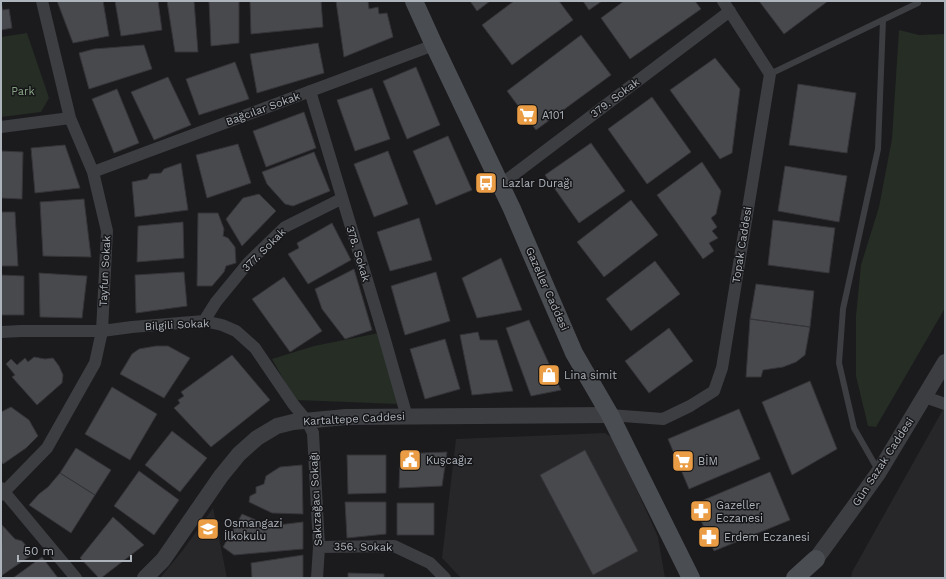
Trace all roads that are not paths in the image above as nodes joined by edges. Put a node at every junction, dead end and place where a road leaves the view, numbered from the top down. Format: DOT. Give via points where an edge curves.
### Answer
graph roads {
  1 [pos="42,1"];
  2 [pos="414,1"];
  3 [pos="918,3"];
  4 [pos="726,6"];
  5 [pos="883,20"];
  6 [pos="434,45"];
  7 [pos="770,74"];
  8 [pos="310,91"];
  9 [pos="70,118"];
  10 [pos="1,127"];
  11 [pos="93,172"];
  12 [pos="500,184"];
  13 [pos="341,199"];
  14 [pos="204,321"];
  15 [pos="102,331"];
  16 [pos="1,332"];
  17 [pos="945,362"];
  18 [pos="925,397"];
  19 [pos="945,404"];
  20 [pos="610,415"];
  21 [pos="407,417"];
  22 [pos="307,421"];
  23 [pos="878,472"];
  24 [pos="2,492"];
  25 [pos="319,547"];
  26 [pos="816,559"];
  27 [pos="691,577"];
  28 [pos="76,578"];
  29 [pos="145,578"];
  30 [pos="317,578"];
  31 [pos="445,578"];
  32 [pos="796,578"];
  33 [pos="803,578"];
  34 [pos="811,578"];
  1 -- 9 [label="street, Tayfun Sokak"];
  2 -- 6 [label="main road, Gazeller Caddesi"];
  3 -- 5 [label="lane"];
  4 -- 7 [label="street"];
  4 -- 12 [label="street, 379. Sokak"];
  5 -- 7 [label="lane"];
  5 -- 23 [label="lane" via="878,149 843,309 839,363 854,428"];
  6 -- 8 [label="street, Bağcılar Sokak"];
  6 -- 12 [label="main road, Gazeller Caddesi"];
  7 -- 20 [label="street, Topak Caddesi" via="722,368 714,392 663,418"];
  8 -- 11 [label="street, Bağcılar Sokak"];
  8 -- 13 [label="street, 378. Sokak"];
  9 -- 10 [label="street"];
  9 -- 11 [label="street, Tayfun Sokak"];
  11 -- 15 [label="street, Tayfun Sokak" via="107,231"];
  12 -- 20 [label="main road, Gazeller Caddesi" via="574,353"];
  13 -- 14 [label="street, 377. Sokak" via="284,228 248,263"];
  13 -- 21 [label="street, 378. Sokak"];
  14 -- 15 [label="street, Bilgili Sokak"];
  14 -- 22 [label="street, Bilgili Sokak" via="236,331 255,348"];
  15 -- 16 [label="street, Bilgili Sokak"];
  15 -- 24 [label="street, Tayfun Sokak" via="95,363 47,448"];
  17 -- 18 [label="street, Gün Sazak Caddesi"];
  18 -- 19 [label="street"];
  18 -- 23 [label="street, Gün Sazak Caddesi"];
  20 -- 21 [label="street, Kartaltepe Caddesi"];
  20 -- 27 [label="main road, Gazeller Caddesi"];
  21 -- 22 [label="street, Kartaltepe Caddesi" via="346,417"];
  22 -- 25 [label="street, Sakızağacı Sokağı" via="313,433"];
  22 -- 29 [label="street, Kartaltepe Caddesi" via="277,426 257,438 239,454 163,560"];
  23 -- 26 [label="street, Gün Sazak Caddesi"];
  24 -- 28 [label="street"];
  25 -- 30 [label="street, Sakızağacı Sokağı"];
  25 -- 31 [label="street, 356. Sokak" via="394,546 430,563"];
  26 -- 32 [label="main road"];
  26 -- 33 [label="main road, Gün Sazak Caddesi"];
  26 -- 34 [label="main road, Gün Sazak Caddesi"];
}
